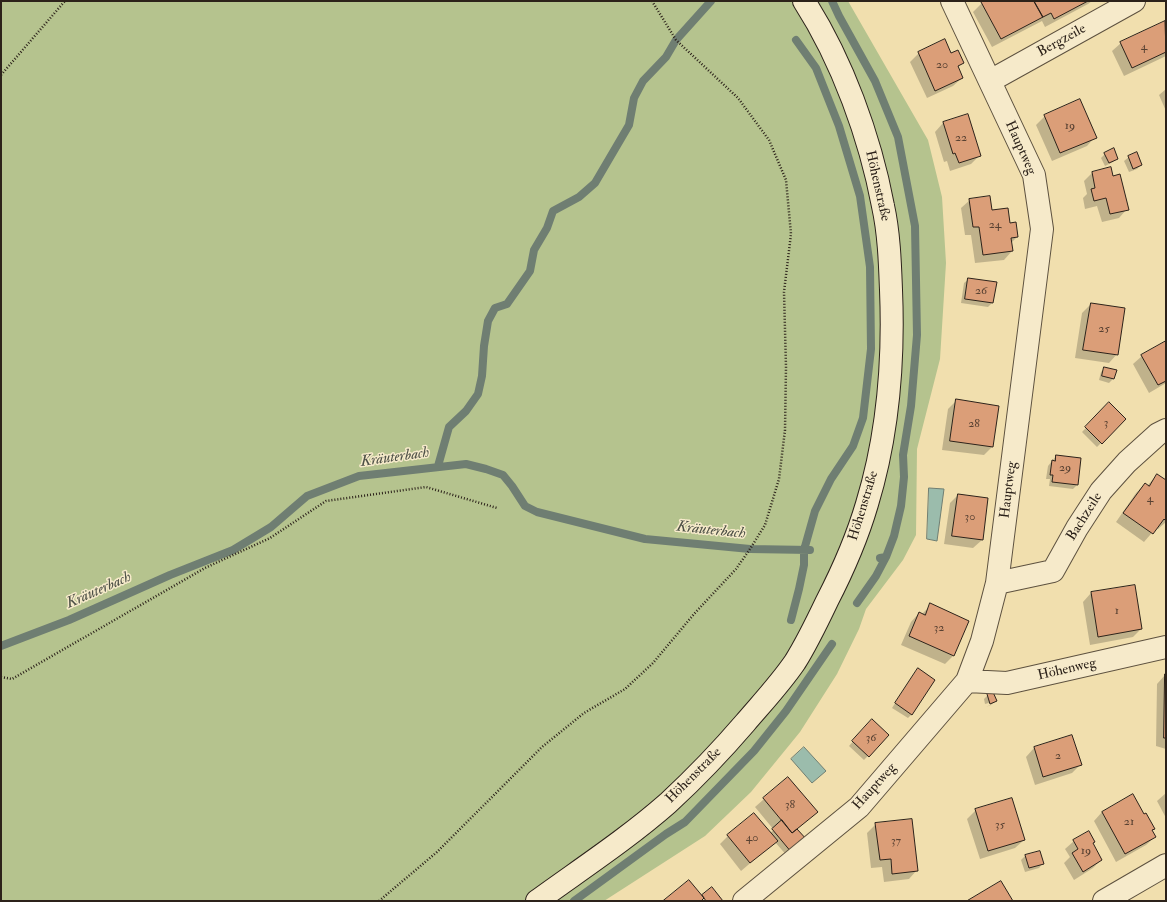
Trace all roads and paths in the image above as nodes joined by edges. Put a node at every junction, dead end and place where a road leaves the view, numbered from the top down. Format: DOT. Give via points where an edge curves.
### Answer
graph roads {
  1 [pos="65,1"];
  2 [pos="652,1"];
  3 [pos="804,1"];
  4 [pos="952,1"];
  5 [pos="1134,1"];
  6 [pos="1,74"];
  7 [pos="990,81"];
  8 [pos="1166,430"];
  9 [pos="497,508"];
  10 [pos="997,584"];
  11 [pos="1166,647"];
  12 [pos="1,677"];
  13 [pos="967,681"];
  14 [pos="1166,865"];
  15 [pos="379,901"];
  16 [pos="537,901"];
  17 [pos="744,901"];
  18 [pos="1104,901"];
  1 -- 6 [label="path"];
  2 -- 15 [label="path" via="676,40 738,98 747,110 769,140 786,180 791,234 784,292 785,430 779,479 765,526 736,569 653,663 625,689 584,713 542,747 437,852"];
  3 -- 16 [label="street, Höhenstraße" via="818,22 856,106 884,207 890,266 892,328 889,389 879,455 867,504 848,559 816,623 795,661 770,695 704,768 667,803"];
  4 -- 7 [label="street, Hauptweg"];
  5 -- 7 [label="street, Bergzeile"];
  7 -- 10 [label="street, Hauptweg" via="1034,175 1042,229"];
  8 -- 10 [label="street, Bachzeile" via="1127,462 1101,491 1053,571"];
  9 -- 12 [label="path" via="426,486 326,501 270,538 205,568 12,679"];
  10 -- 13 [label="street, Hauptweg" via="982,641"];
  11 -- 13 [label="street, Höhenweg" via="1007,683"];
  13 -- 17 [label="street, Hauptweg" via="859,807"];
  14 -- 18 [label="street"];
}
